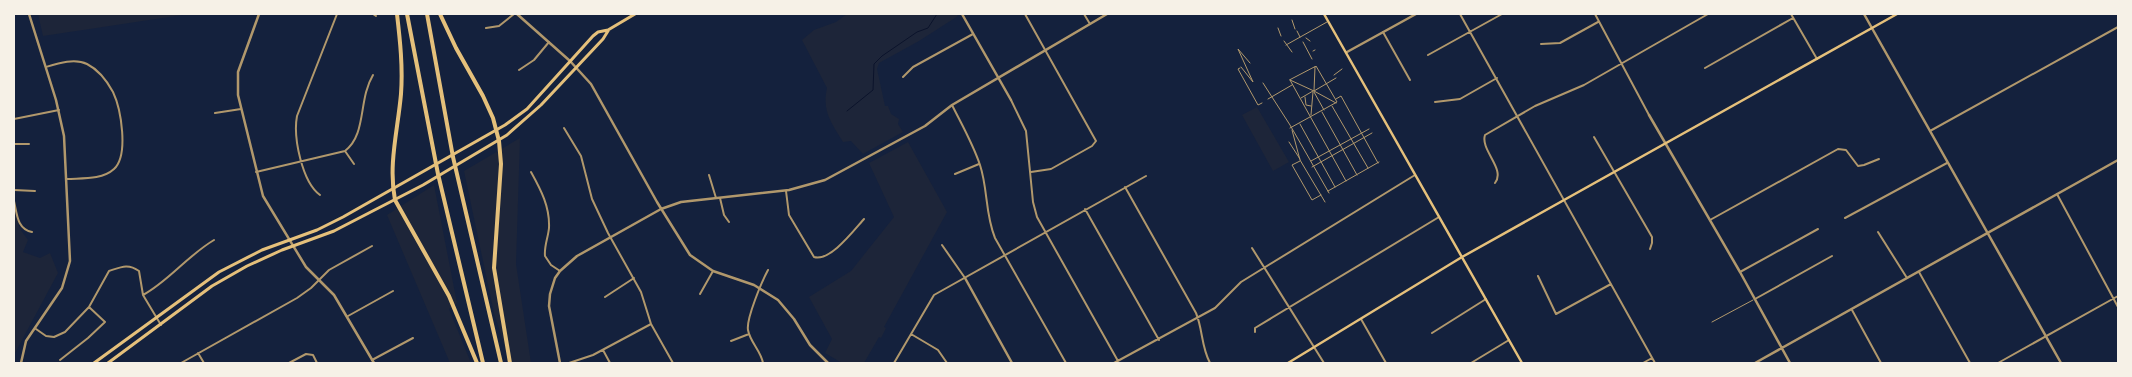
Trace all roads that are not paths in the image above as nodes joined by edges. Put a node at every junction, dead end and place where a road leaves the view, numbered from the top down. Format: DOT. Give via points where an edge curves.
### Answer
graph roads {
  1 [pos="29,14"];
  2 [pos="259,14"];
  3 [pos="337,14"];
  4 [pos="373,14"];
  5 [pos="397,14"];
  6 [pos="408,14"];
  7 [pos="427,14"];
  8 [pos="440,14"];
  9 [pos="516,14"];
  10 [pos="635,14"];
  11 [pos="962,14"];
  12 [pos="1025,14"];
  13 [pos="1084,14"];
  14 [pos="1107,14"];
  15 [pos="1324,14"];
  16 [pos="1416,14"];
  17 [pos="1460,14"];
  18 [pos="1502,14"];
  19 [pos="1595,14"];
  20 [pos="1708,14"];
  21 [pos="1791,14"];
  22 [pos="1864,14"];
  23 [pos="1897,14"];
  24 [pos="376,16"];
  25 [pos="1793,18"];
  26 [pos="1292,20"];
  27 [pos="1328,21"];
  28 [pos="1599,22"];
  29 [pos="1090,24"];
  30 [pos="2118,27"];
  31 [pos="486,28"];
  32 [pos="1278,28"];
  33 [pos="1872,28"];
  34 [pos="608,30"];
  35 [pos="1470,31"];
  36 [pos="1383,32"];
  37 [pos="973,34"];
  38 [pos="1282,36"];
  39 [pos="1300,38"];
  40 [pos="1306,38"];
  41 [pos="1284,41"];
  42 [pos="1310,41"];
  43 [pos="549,42"];
  44 [pos="1303,44"];
  45 [pos="1541,44"];
  46 [pos="1286,45"];
  47 [pos="1046,51"];
  48 [pos="1292,52"];
  49 [pos="1347,52"];
  50 [pos="1428,55"];
  51 [pos="1312,59"];
  52 [pos="1817,59"];
  53 [pos="570,61"];
  54 [pos="1250,63"];
  55 [pos="1622,63"];
  56 [pos="576,67"];
  57 [pos="1315,67"];
  58 [pos="46,68"];
  59 [pos="1705,68"];
  60 [pos="1342,69"];
  61 [pos="519,70"];
  62 [pos="373,75"];
  63 [pos="1334,75"];
  64 [pos="903,77"];
  65 [pos="1336,78"];
  66 [pos="1497,78"];
  67 [pos="999,79"];
  68 [pos="1290,80"];
  69 [pos="1410,80"];
  70 [pos="1263,83"];
  71 [pos="1326,84"];
  72 [pos="1292,85"];
  73 [pos="1314,91"];
  74 [pos="1305,96"];
  75 [pos="1272,97"];
  76 [pos="1268,99"];
  77 [pos="1300,99"];
  78 [pos="1011,100"];
  79 [pos="1335,100"];
  80 [pos="1435,102"];
  81 [pos="1262,103"];
  82 [pos="1336,103"];
  83 [pos="952,105"];
  84 [pos="1332,105"];
  85 [pos="1305,106"];
  86 [pos="1312,107"];
  87 [pos="241,109"];
  88 [pos="59,110"];
  89 [pos="1324,110"];
  90 [pos="1321,111"];
  91 [pos="215,113"];
  92 [pos="1649,115"];
  93 [pos="1517,116"];
  94 [pos="1310,117"];
  95 [pos="14,119"];
  96 [pos="1299,123"];
  97 [pos="564,128"];
  98 [pos="1292,129"];
  99 [pos="1369,129"];
  100 [pos="497,130"];
  101 [pos="1930,131"];
  102 [pos="1362,133"];
  103 [pos="1372,133"];
  104 [pos="1594,137"];
  105 [pos="1364,138"];
  106 [pos="1351,139"];
  107 [pos="499,141"];
  108 [pos="1289,142"];
  109 [pos="14,144"];
  110 [pos="29,144"];
  111 [pos="1354,144"];
  112 [pos="1340,145"];
  113 [pos="1666,145"];
  114 [pos="1343,150"];
  115 [pos="345,151"];
  116 [pos="1329,151"];
  117 [pos="1332,156"];
  118 [pos="1318,157"];
  119 [pos="1879,159"];
  120 [pos="1301,160"];
  121 [pos="2118,160"];
  122 [pos="302,161"];
  123 [pos="1311,162"];
  124 [pos="1321,162"];
  125 [pos="1947,163"];
  126 [pos="354,164"];
  127 [pos="979,164"];
  128 [pos="1312,166"];
  129 [pos="1368,168"];
  130 [pos="256,172"];
  131 [pos="531,172"];
  132 [pos="1031,172"];
  133 [pos="1614,173"];
  134 [pos="955,174"];
  135 [pos="709,175"];
  136 [pos="1357,175"];
  137 [pos="1415,175"];
  138 [pos="1146,176"];
  139 [pos="67,179"];
  140 [pos="1346,181"];
  141 [pos="1495,183"];
  142 [pos="1126,187"];
  143 [pos="1335,187"];
  144 [pos="14,190"];
  145 [pos="35,190"];
  146 [pos="393,190"];
  147 [pos="786,191"];
  148 [pos="320,194"];
  149 [pos="2057,194"];
  150 [pos="1321,195"];
  151 [pos="718,198"];
  152 [pos="395,200"];
  153 [pos="1565,200"];
  154 [pos="14,201"];
  155 [pos="1325,202"];
  156 [pos="661,209"];
  157 [pos="1085,209"];
  158 [pos="1439,217"];
  159 [pos="1845,218"];
  160 [pos="864,219"];
  161 [pos="1710,220"];
  162 [pos="728,222"];
  163 [pos="1818,229"];
  164 [pos="32,232"];
  165 [pos="1046,232"];
  166 [pos="1878,232"];
  167 [pos="1987,233"];
  168 [pos="611,236"];
  169 [pos="214,240"];
  170 [pos="289,240"];
  171 [pos="942,245"];
  172 [pos="293,246"];
  173 [pos="372,246"];
  174 [pos="1252,248"];
  175 [pos="1650,249"];
  176 [pos="1005,255"];
  177 [pos="1832,256"];
  178 [pos="1462,257"];
  179 [pos="1264,267"];
  180 [pos="560,270"];
  181 [pos="768,270"];
  182 [pos="713,271"];
  183 [pos="1740,272"];
  184 [pos="1919,272"];
  185 [pos="1538,276"];
  186 [pos="634,278"];
  187 [pos="965,278"];
  188 [pos="1907,278"];
  189 [pos="319,280"];
  190 [pos="1612,284"];
  191 [pos="760,288"];
  192 [pos="393,291"];
  193 [pos="700,294"];
  194 [pos="143,295"];
  195 [pos="2118,296"];
  196 [pos="604,297"];
  197 [pos="2114,298"];
  198 [pos="1486,299"];
  199 [pos="1755,299"];
  200 [pos="2118,306"];
  201 [pos="89,307"];
  202 [pos="1289,307"];
  203 [pos="1852,310"];
  204 [pos="348,316"];
  205 [pos="156,318"];
  206 [pos="1198,318"];
  207 [pos="1360,319"];
  208 [pos="1712,322"];
  209 [pos="161,324"];
  210 [pos="651,324"];
  211 [pos="36,329"];
  212 [pos="1254,332"];
  213 [pos="1432,333"];
  214 [pos="749,334"];
  215 [pos="910,334"];
  216 [pos="2046,337"];
  217 [pos="413,338"];
  218 [pos="1159,340"];
  219 [pos="1509,340"];
  220 [pos="731,341"];
  221 [pos="1313,347"];
  222 [pos="1782,348"];
  223 [pos="603,350"];
  224 [pos="198,353"];
  225 [pos="1652,358"];
  226 [pos="60,360"];
  227 [pos="1118,361"];
  228 [pos="373,362"];
  229 [pos="21,363"];
  230 [pos="94,363"];
  231 [pos="108,363"];
  232 [pos="181,363"];
  233 [pos="204,363"];
  234 [pos="289,363"];
  235 [pos="317,363"];
  236 [pos="477,363"];
  237 [pos="483,363"];
  238 [pos="501,363"];
  239 [pos="510,363"];
  240 [pos="560,363"];
  241 [pos="569,363"];
  242 [pos="610,363"];
  243 [pos="673,363"];
  244 [pos="763,363"];
  245 [pos="828,363"];
  246 [pos="894,363"];
  247 [pos="947,363"];
  248 [pos="1012,363"];
  249 [pos="1066,363"];
  250 [pos="1114,363"];
  251 [pos="1210,363"];
  252 [pos="1288,363"];
  253 [pos="1324,363"];
  254 [pos="1386,363"];
  255 [pos="1471,363"];
  256 [pos="1522,363"];
  257 [pos="1643,363"];
  258 [pos="1655,363"];
  259 [pos="1755,363"];
  260 [pos="1790,363"];
  261 [pos="1881,363"];
  262 [pos="1970,363"];
  263 [pos="1998,363"];
  264 [pos="2061,363"];
  1 -- 58 [label="street"];
  2 -- 87 [label="street" via="238,72"];
  3 -- 122 [label="street" via="295,127"];
  4 -- 24 [label="street"];
  5 -- 146 [label="highway" via="402,72"];
  6 -- 237 [label="highway" via="438,174"];
  7 -- 238 [label="highway" via="453,157"];
  8 -- 100 [label="highway"];
  9 -- 31 [label="street" via="499,26"];
  9 -- 43 [label="street"];
  10 -- 34 [label="main road"];
  11 -- 37 [label="street"];
  12 -- 47 [label="street"];
  13 -- 29 [label="street"];
  14 -- 29 [label="street"];
  15 -- 27 [label="main road"];
  16 -- 36 [label="street"];
  17 -- 35 [label="street"];
  18 -- 35 [label="street"];
  19 -- 28 [label="street"];
  20 -- 55 [label="street"];
  21 -- 25 [label="street"];
  22 -- 33 [label="street"];
  23 -- 33 [label="main road"];
  25 -- 52 [label="street"];
  25 -- 59 [label="street"];
  26 -- 39 [label="street"];
  27 -- 39 [label="street"];
  27 -- 49 [label="main road"];
  28 -- 45 [label="street" via="1560,44"];
  28 -- 55 [label="street"];
  29 -- 47 [label="street"];
  30 -- 101 [label="street"];
  32 -- 38 [label="street"];
  33 -- 52 [label="main road"];
  33 -- 101 [label="street"];
  34 -- 53 [label="main road" via="593,36"];
  34 -- 56 [label="main road"];
  35 -- 50 [label="street"];
  35 -- 66 [label="street"];
  36 -- 49 [label="street"];
  36 -- 69 [label="street"];
  37 -- 64 [label="street" via="913,67"];
  37 -- 67 [label="street"];
  39 -- 46 [label="street"];
  40 -- 42 [label="street"];
  41 -- 46 [label="street"];
  43 -- 53 [label="street"];
  43 -- 61 [label="street" via="534,60"];
  44 -- 51 [label="street"];
  46 -- 48 [label="street"];
  47 -- 67 [label="street"];
  47 -- 132 [label="street" via="1096,141 1051,169"];
  49 -- 137 [label="main road"];
  52 -- 113 [label="main road"];
  53 -- 56 [label="street"];
  53 -- 100 [label="main road" via="526,109"];
  54 -- 81 [label="street" via="1238,49 1252,82 1241,67 1238,69 1258,105"];
  55 -- 92 [label="street"];
  55 -- 93 [label="street" via="1573,91"];
  56 -- 107 [label="main road" via="541,105"];
  56 -- 156 [label="street" via="591,84"];
  57 -- 68 [label="street"];
  57 -- 71 [label="street"];
  57 -- 73 [label="street"];
  58 -- 88 [label="street"];
  58 -- 139 [label="street" via="72,62 92,68 105,79 112,91 120,120 123,148 117,166 104,175"];
  60 -- 63 [label="street"];
  62 -- 115 [label="street" via="365,90 358,136"];
  65 -- 71 [label="street"];
  66 -- 80 [label="street" via="1460,99"];
  66 -- 93 [label="street"];
  67 -- 78 [label="street"];
  67 -- 83 [label="street"];
  68 -- 72 [label="street"];
  68 -- 73 [label="street"];
  70 -- 75 [label="street"];
  71 -- 73 [label="street"];
  71 -- 79 [label="street"];
  72 -- 75 [label="street"];
  72 -- 77 [label="street"];
  73 -- 74 [label="street"];
  73 -- 82 [label="street"];
  73 -- 86 [label="street"];
  73 -- 89 [label="street"];
  74 -- 77 [label="street"];
  74 -- 85 [label="street"];
  75 -- 76 [label="street"];
  75 -- 98 [label="street"];
  77 -- 85 [label="street"];
  78 -- 132 [label="street" via="1026,130"];
  79 -- 82 [label="street"];
  79 -- 102 [label="street" via="1342,96"];
  82 -- 84 [label="street"];
  83 -- 127 [label="street"];
  83 -- 147 [label="street" via="925,126 837,174 816,184"];
  84 -- 89 [label="street"];
  84 -- 106 [label="street"];
  85 -- 86 [label="street"];
  85 -- 94 [label="street"];
  86 -- 94 [label="street"];
  87 -- 91 [label="street"];
  87 -- 130 [label="street"];
  88 -- 95 [label="street"];
  88 -- 139 [label="street"];
  89 -- 90 [label="street"];
  90 -- 94 [label="street"];
  90 -- 112 [label="street"];
  92 -- 113 [label="street"];
  93 -- 141 [label="street" via="1484,138 1498,174"];
  93 -- 153 [label="street"];
  94 -- 96 [label="street"];
  94 -- 116 [label="street"];
  96 -- 98 [label="street"];
  96 -- 118 [label="street"];
  97 -- 168 [label="street" via="581,156 592,199"];
  98 -- 120 [label="street"];
  98 -- 123 [label="street"];
  99 -- 102 [label="street"];
  100 -- 107 [label="highway"];
  100 -- 146 [label="main road"];
  101 -- 125 [label="street"];
  102 -- 105 [label="street"];
  102 -- 106 [label="street"];
  103 -- 105 [label="street"];
  104 -- 133 [label="street"];
  105 -- 111 [label="street"];
  105 -- 129 [label="street" via="1379,162"];
  106 -- 111 [label="street"];
  106 -- 112 [label="street"];
  107 -- 152 [label="main road"];
  107 -- 239 [label="highway" via="501,164 494,268"];
  108 -- 120 [label="street"];
  109 -- 110 [label="street"];
  111 -- 114 [label="street"];
  111 -- 129 [label="street"];
  112 -- 114 [label="street"];
  112 -- 116 [label="street"];
  113 -- 133 [label="main road"];
  113 -- 161 [label="street"];
  114 -- 117 [label="street"];
  114 -- 136 [label="street"];
  115 -- 122 [label="street"];
  115 -- 126 [label="street"];
  116 -- 117 [label="street"];
  116 -- 118 [label="street"];
  117 -- 124 [label="street"];
  117 -- 140 [label="street"];
  118 -- 123 [label="street"];
  118 -- 124 [label="street"];
  119 -- 161 [label="street" via="1861,166 1846,150 1838,149"];
  120 -- 150 [label="street"];
  120 -- 150 [label="street" via="1292,165 1312,200"];
  121 -- 149 [label="street"];
  122 -- 130 [label="street"];
  122 -- 148 [label="street" via="307,181"];
  123 -- 128 [label="street"];
  124 -- 128 [label="street"];
  124 -- 143 [label="street"];
  125 -- 159 [label="street"];
  125 -- 167 [label="street"];
  127 -- 134 [label="street"];
  127 -- 176 [label="street" via="992,230"];
  128 -- 143 [label="street" via="1328,192"];
  129 -- 136 [label="street"];
  130 -- 170 [label="street" via="263,196"];
  131 -- 180 [label="street" via="548,210 545,256"];
  132 -- 165 [label="street" via="1035,210"];
  133 -- 153 [label="main road"];
  133 -- 175 [label="street" via="1652,237"];
  135 -- 151 [label="street"];
  136 -- 140 [label="street"];
  137 -- 158 [label="main road"];
  137 -- 179 [label="street"];
  138 -- 142 [label="street"];
  139 -- 211 [label="street" via="69,268 62,288"];
  140 -- 143 [label="street"];
  142 -- 157 [label="street"];
  142 -- 206 [label="street"];
  144 -- 145 [label="street"];
  146 -- 152 [label="highway"];
  146 -- 170 [label="main road" via="326,226"];
  147 -- 151 [label="street"];
  147 -- 160 [label="street" via="790,215 814,258 829,254"];
  149 -- 167 [label="street"];
  149 -- 197 [label="street"];
  150 -- 155 [label="street"];
  151 -- 156 [label="street" via="681,202"];
  151 -- 162 [label="street"];
  152 -- 172 [label="main road" via="334,232"];
  152 -- 236 [label="highway" via="449,296"];
  153 -- 178 [label="main road"];
  153 -- 190 [label="street"];
  154 -- 164 [label="street" via="21,227"];
  156 -- 168 [label="street"];
  156 -- 182 [label="street" via="690,254"];
  157 -- 165 [label="street"];
  157 -- 218 [label="street"];
  158 -- 178 [label="main road"];
  158 -- 202 [label="street"];
  161 -- 183 [label="street"];
  163 -- 183 [label="street"];
  165 -- 176 [label="street"];
  165 -- 227 [label="street"];
  166 -- 188 [label="street"];
  167 -- 184 [label="street"];
  167 -- 216 [label="street"];
  168 -- 180 [label="street"];
  168 -- 186 [label="street"];
  169 -- 194 [label="street" via="190,256 155,289"];
  170 -- 172 [label="street"];
  170 -- 205 [label="main road" via="226,268"];
  171 -- 187 [label="street"];
  172 -- 189 [label="street"];
  172 -- 209 [label="main road" via="231,275"];
  173 -- 189 [label="street" via="329,270"];
  174 -- 179 [label="street"];
  176 -- 187 [label="street"];
  176 -- 249 [label="street"];
  177 -- 199 [label="street"];
  178 -- 198 [label="main road"];
  178 -- 207 [label="main road"];
  179 -- 202 [label="street"];
  179 -- 206 [label="street" via="1240,282 1220,303"];
  180 -- 240 [label="street" via="552,286 549,306"];
  181 -- 191 [label="street"];
  182 -- 191 [label="street"];
  182 -- 193 [label="street"];
  183 -- 199 [label="street"];
  184 -- 188 [label="street"];
  184 -- 262 [label="street"];
  185 -- 190 [label="street" via="1556,314"];
  186 -- 196 [label="street"];
  186 -- 210 [label="street"];
  187 -- 215 [label="street" via="934,295"];
  187 -- 248 [label="street"];
  188 -- 203 [label="street"];
  189 -- 204 [label="street"];
  189 -- 224 [label="street" via="297,298"];
  190 -- 225 [label="street"];
  191 -- 214 [label="street" via="748,320"];
  191 -- 245 [label="street" via="786,307 810,345"];
  192 -- 204 [label="street"];
  194 -- 201 [label="street" via="139,271 126,265 109,271"];
  194 -- 205 [label="street"];
  195 -- 197 [label="street"];
  197 -- 200 [label="street"];
  197 -- 216 [label="street"];
  198 -- 213 [label="street"];
  198 -- 219 [label="main road"];
  199 -- 208 [label="street"];
  199 -- 222 [label="street"];
  201 -- 211 [label="street" via="62,334 46,336"];
  201 -- 226 [label="street" via="105,322"];
  202 -- 212 [label="street" via="1255,328"];
  202 -- 221 [label="street"];
  203 -- 222 [label="street"];
  203 -- 261 [label="street"];
  204 -- 228 [label="street"];
  205 -- 209 [label="street"];
  205 -- 230 [label="main road"];
  206 -- 218 [label="street"];
  206 -- 251 [label="street" via="1202,347"];
  207 -- 221 [label="main road"];
  207 -- 254 [label="street"];
  209 -- 231 [label="main road"];
  210 -- 223 [label="street"];
  210 -- 243 [label="street"];
  211 -- 229 [label="street" via="26,341"];
  214 -- 220 [label="street"];
  214 -- 244 [label="street"];
  215 -- 246 [label="street"];
  215 -- 247 [label="street" via="938,350"];
  216 -- 263 [label="street"];
  216 -- 264 [label="street"];
  217 -- 228 [label="street"];
  218 -- 227 [label="street"];
  219 -- 255 [label="street"];
  219 -- 256 [label="main road"];
  221 -- 252 [label="main road"];
  221 -- 253 [label="street"];
  222 -- 259 [label="street"];
  222 -- 260 [label="street"];
  223 -- 241 [label="street"];
  223 -- 242 [label="street"];
  224 -- 232 [label="street"];
  224 -- 233 [label="street"];
  225 -- 257 [label="street"];
  225 -- 258 [label="street"];
  227 -- 250 [label="street"];
  234 -- 235 [label="street" via="304,355 313,355"];
}
